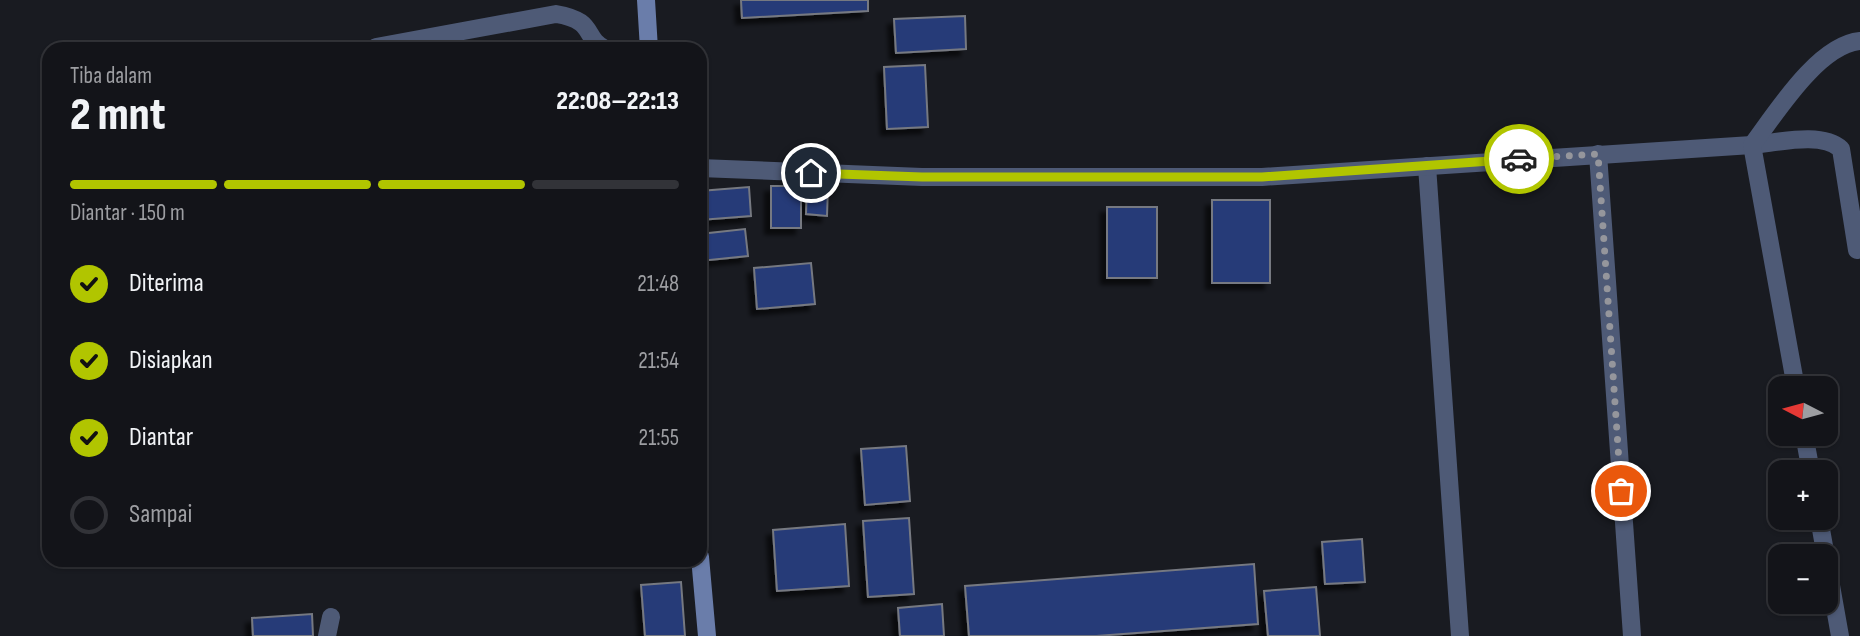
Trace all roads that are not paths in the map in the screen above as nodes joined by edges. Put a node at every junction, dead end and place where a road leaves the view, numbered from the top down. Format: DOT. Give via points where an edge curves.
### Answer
graph roads {
  1 [pos="646,0"];
  2 [pos="1860,41"];
  3 [pos="403,42"];
  4 [pos="597,42"];
  5 [pos="649,42"];
  6 [pos="1752,145"];
  7 [pos="1598,154"];
  8 [pos="1427,166"];
  9 [pos="707,168"];
  10 [pos="1857,250"];
  11 [pos="1794,376"];
  12 [pos="1821,530"];
  13 [pos="701,567"];
  14 [pos="331,617"];
  15 [pos="327,636"];
  16 [pos="707,636"];
  17 [pos="1460,636"];
  18 [pos="1632,636"];
  19 [pos="1840,636"];
  1 -- 5 [label="street"];
  2 -- 6 [label="street" via="1824,57"];
  3 -- 4 [label="street" via="556,14 575,17"];
  6 -- 7 [label="street"];
  6 -- 10 [label="street" via="1834,142 1840,149"];
  6 -- 11 [label="street"];
  7 -- 8 [label="street"];
  7 -- 18 [label="street"];
  8 -- 9 [label="street" via="1262,177 922,177"];
  8 -- 17 [label="street"];
  12 -- 19 [label="street"];
  13 -- 16 [label="street"];
  14 -- 15 [label="street"];
}
